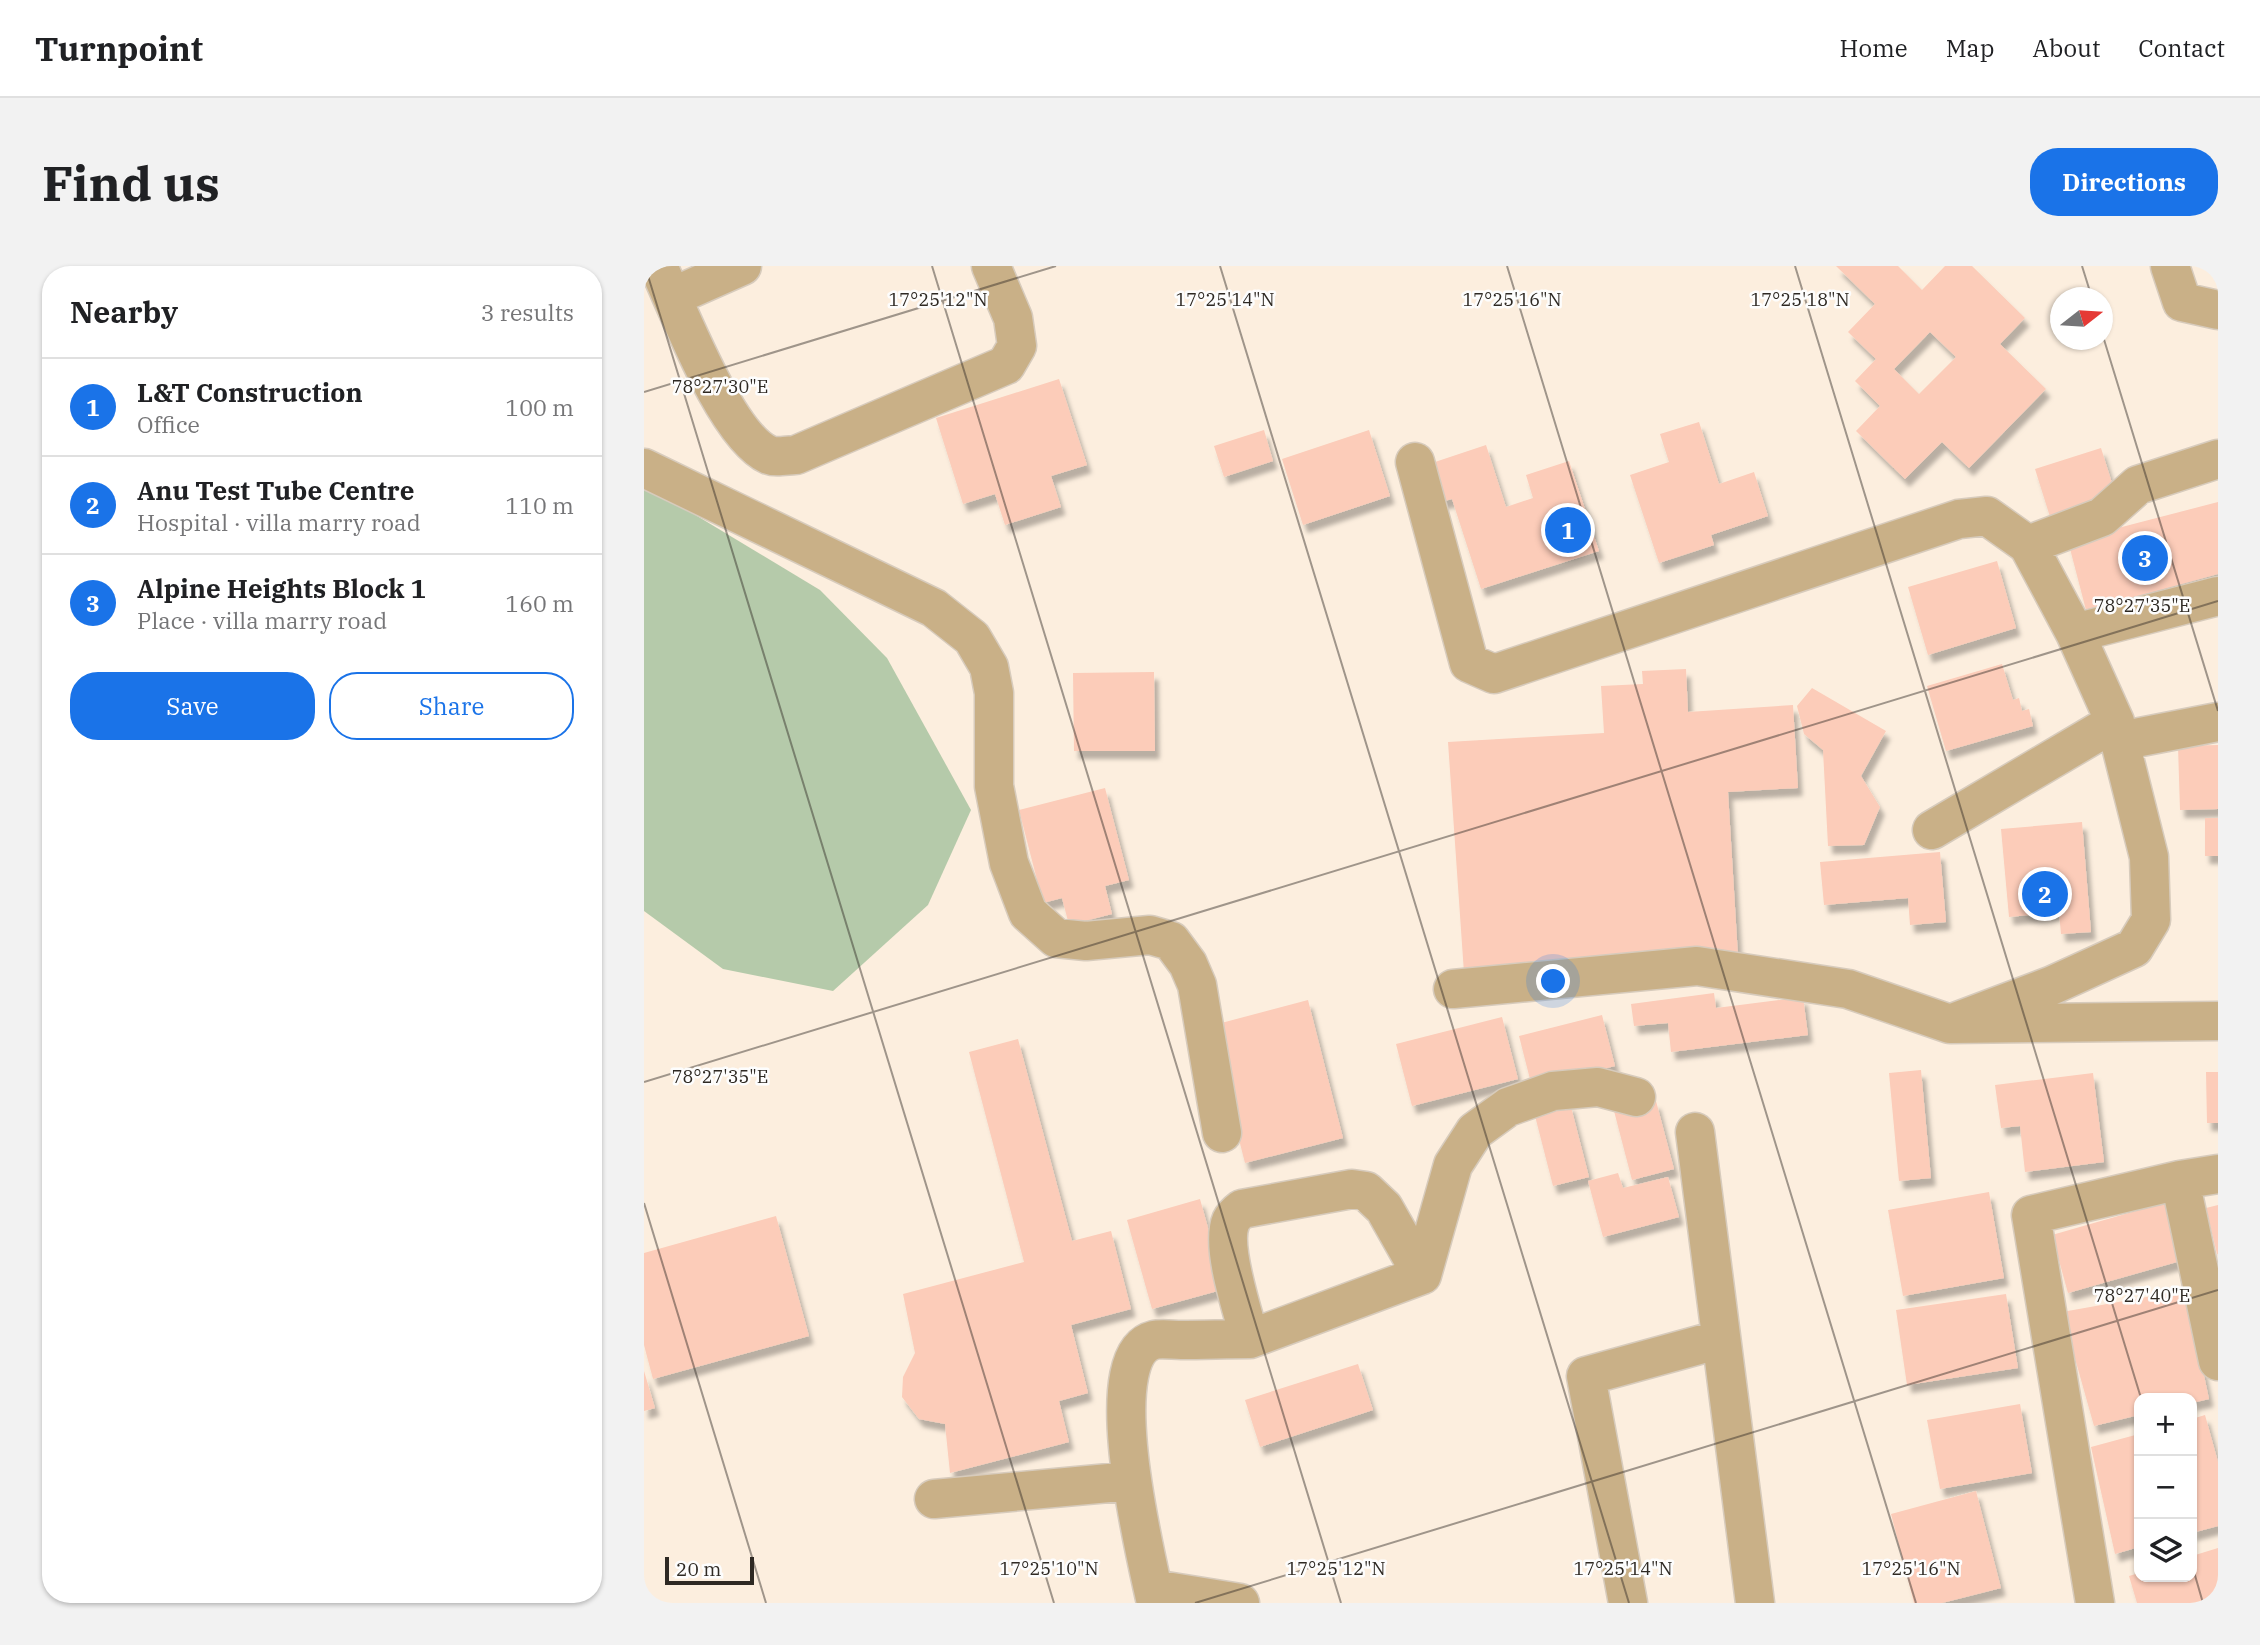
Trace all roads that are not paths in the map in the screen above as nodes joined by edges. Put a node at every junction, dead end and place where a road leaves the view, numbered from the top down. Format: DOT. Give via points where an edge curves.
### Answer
graph roads {
  1 [pos="742,266"];
  2 [pos="991,266"];
  3 [pos="2170,266"];
  4 [pos="665,281"];
  5 [pos="2218,310"];
  6 [pos="2218,459"];
  7 [pos="1415,461"];
  8 [pos="644,468"];
  9 [pos="2028,545"];
  10 [pos="2218,596"];
  11 [pos="2075,633"];
  12 [pos="2218,722"];
  13 [pos="2118,732"];
  14 [pos="1932,830"];
  15 [pos="1453,989"];
  16 [pos="2218,1021"];
  17 [pos="1950,1024"];
  18 [pos="1636,1097"];
  19 [pos="1695,1132"];
  20 [pos="1222,1133"];
  21 [pos="2218,1174"];
  22 [pos="2180,1180"];
  23 [pos="1422,1275"];
  24 [pos="1250,1339"];
  25 [pos="1721,1339"];
  26 [pos="2218,1361"];
  27 [pos="1131,1481"];
  28 [pos="934,1499"];
  29 [pos="1155,1596"];
  30 [pos="1240,1603"];
  31 [pos="1628,1603"];
  32 [pos="1755,1603"];
  33 [pos="2095,1603"];
  1 -- 4 [label="street"];
  2 -- 4 [label="street" via="1013,318 1017,346 1006,365 796,455 771,456 749,441 723,404"];
  3 -- 5 [label="street" via="2182,302"];
  6 -- 9 [label="street" via="2138,485 2102,517"];
  7 -- 9 [label="street" via="1469,663 1494,674 1959,519 1987,516"];
  8 -- 20 [label="street" via="934,608 972,638 992,680 993,786 1009,863 1028,913 1056,938 1086,941 1150,935 1171,942 1197,985"];
  9 -- 11 [label="street"];
  10 -- 11 [label="street"];
  11 -- 13 [label="street"];
  12 -- 13 [label="street"];
  13 -- 14 [label="street"];
  13 -- 17 [label="street" via="2149,857 2151,919 2134,948"];
  15 -- 17 [label="street" via="1697,966 1848,989"];
  16 -- 17 [label="street"];
  18 -- 23 [label="street" via="1598,1087 1553,1091 1508,1107 1475,1132 1452,1165"];
  19 -- 25 [label="street"];
  21 -- 22 [label="street"];
  22 -- 26 [label="street"];
  22 -- 33 [label="street" via="2031,1215"];
  23 -- 24 [label="street"];
  23 -- 24 [label="street" via="1384,1208 1366,1191 1352,1189 1242,1209 1231,1220 1228,1236 1234,1283"];
  24 -- 27 [label="street" via="1153,1340 1136,1352 1126,1413"];
  25 -- 31 [label="street" via="1586,1376"];
  25 -- 32 [label="street"];
  27 -- 28 [label="street"];
  27 -- 29 [label="street"];
  29 -- 30 [label="street"];
}
